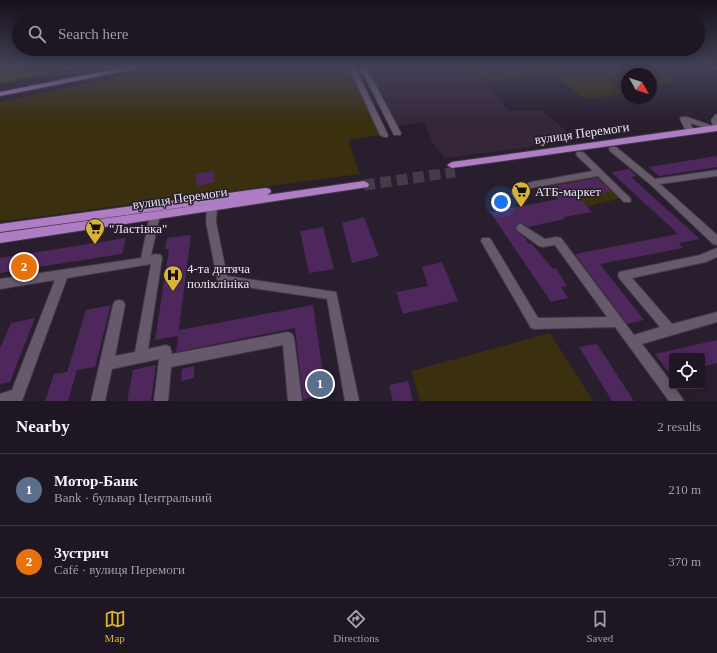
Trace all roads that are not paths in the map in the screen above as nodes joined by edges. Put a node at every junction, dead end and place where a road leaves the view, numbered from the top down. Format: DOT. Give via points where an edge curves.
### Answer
graph roads {
  1 [pos="25,86"];
  2 [pos="361,86"];
  3 [pos="373,86"];
  4 [pos="0,89"];
  5 [pos="0,94"];
  6 [pos="717,116"];
  7 [pos="716,129"];
  8 [pos="397,133"];
  9 [pos="686,133"];
  10 [pos="384,134"];
  11 [pos="613,149"];
  12 [pos="580,154"];
  13 [pos="600,173"];
  14 [pos="717,174"];
  15 [pos="363,182"];
  16 [pos="653,182"];
  17 [pos="531,185"];
  18 [pos="627,200"];
  19 [pos="212,203"];
  20 [pos="194,206"];
  21 [pos="155,215"];
  22 [pos="0,224"];
  23 [pos="13,226"];
  24 [pos="0,228"];
  25 [pos="521,228"];
  26 [pos="0,238"];
  27 [pos="486,241"];
  28 [pos="717,241"];
  29 [pos="717,252"];
  30 [pos="145,261"];
  31 [pos="63,274"];
  32 [pos="0,284"];
  33 [pos="119,305"];
  34 [pos="717,317"];
  35 [pos="618,322"];
  36 [pos="670,330"];
  37 [pos="632,341"];
  38 [pos="140,357"];
  39 [pos="164,362"];
  40 [pos="107,364"];
  41 [pos="3,401"];
  42 [pos="98,401"];
  43 [pos="161,401"];
  44 [pos="295,401"];
  45 [pos="352,401"];
  46 [pos="677,401"];
  1 -- 4 [label="main road"];
  1 -- 5 [label="main road"];
  2 -- 10 [label="street"];
  3 -- 8 [label="street"];
  6 -- 7 [label="street" via="714,120"];
  7 -- 9 [label="main road, вулиця Перемоги"];
  7 -- 9 [label="street" via="684,119 689,129"];
  7 -- 11 [label="main road, вулиця Перемоги"];
  9 -- 12 [label="main road, вулиця Перемоги" via="454,168"];
  11 -- 12 [label="main road, вулиця Перемоги"];
  11 -- 16 [label="street"];
  12 -- 13 [label="street"];
  13 -- 17 [label="street"];
  13 -- 18 [label="street"];
  14 -- 16 [label="street"];
  15 -- 19 [label="main road, вулиця Перемоги"];
  16 -- 28 [label="street"];
  19 -- 20 [label="main road, вулиця Перемоги"];
  19 -- 45 [label="street" via="211,222 222,280 332,295"];
  20 -- 21 [label="main road, вулиця Перемоги"];
  20 -- 23 [label="main road, вулиця Перемоги"];
  21 -- 26 [label="main road, вулиця Перемоги"];
  21 -- 30 [label="street"];
  22 -- 23 [label="street"];
  23 -- 24 [label="main road, вулиця Перемоги"];
  25 -- 35 [label="street" via="543,243 557,241"];
  27 -- 35 [label="street" via="535,324"];
  29 -- 36 [label="street" via="702,259 623,275"];
  30 -- 31 [label="street"];
  30 -- 38 [label="street" via="157,258"];
  31 -- 32 [label="street"];
  31 -- 41 [label="street" via="17,396 4,398"];
  33 -- 40 [label="street"];
  34 -- 36 [label="street"];
  35 -- 37 [label="street"];
  36 -- 37 [label="street"];
  37 -- 46 [label="street"];
  38 -- 39 [label="street" via="166,351"];
  38 -- 40 [label="street"];
  39 -- 43 [label="street"];
  39 -- 44 [label="street" via="288,338"];
  40 -- 42 [label="street"];
}
